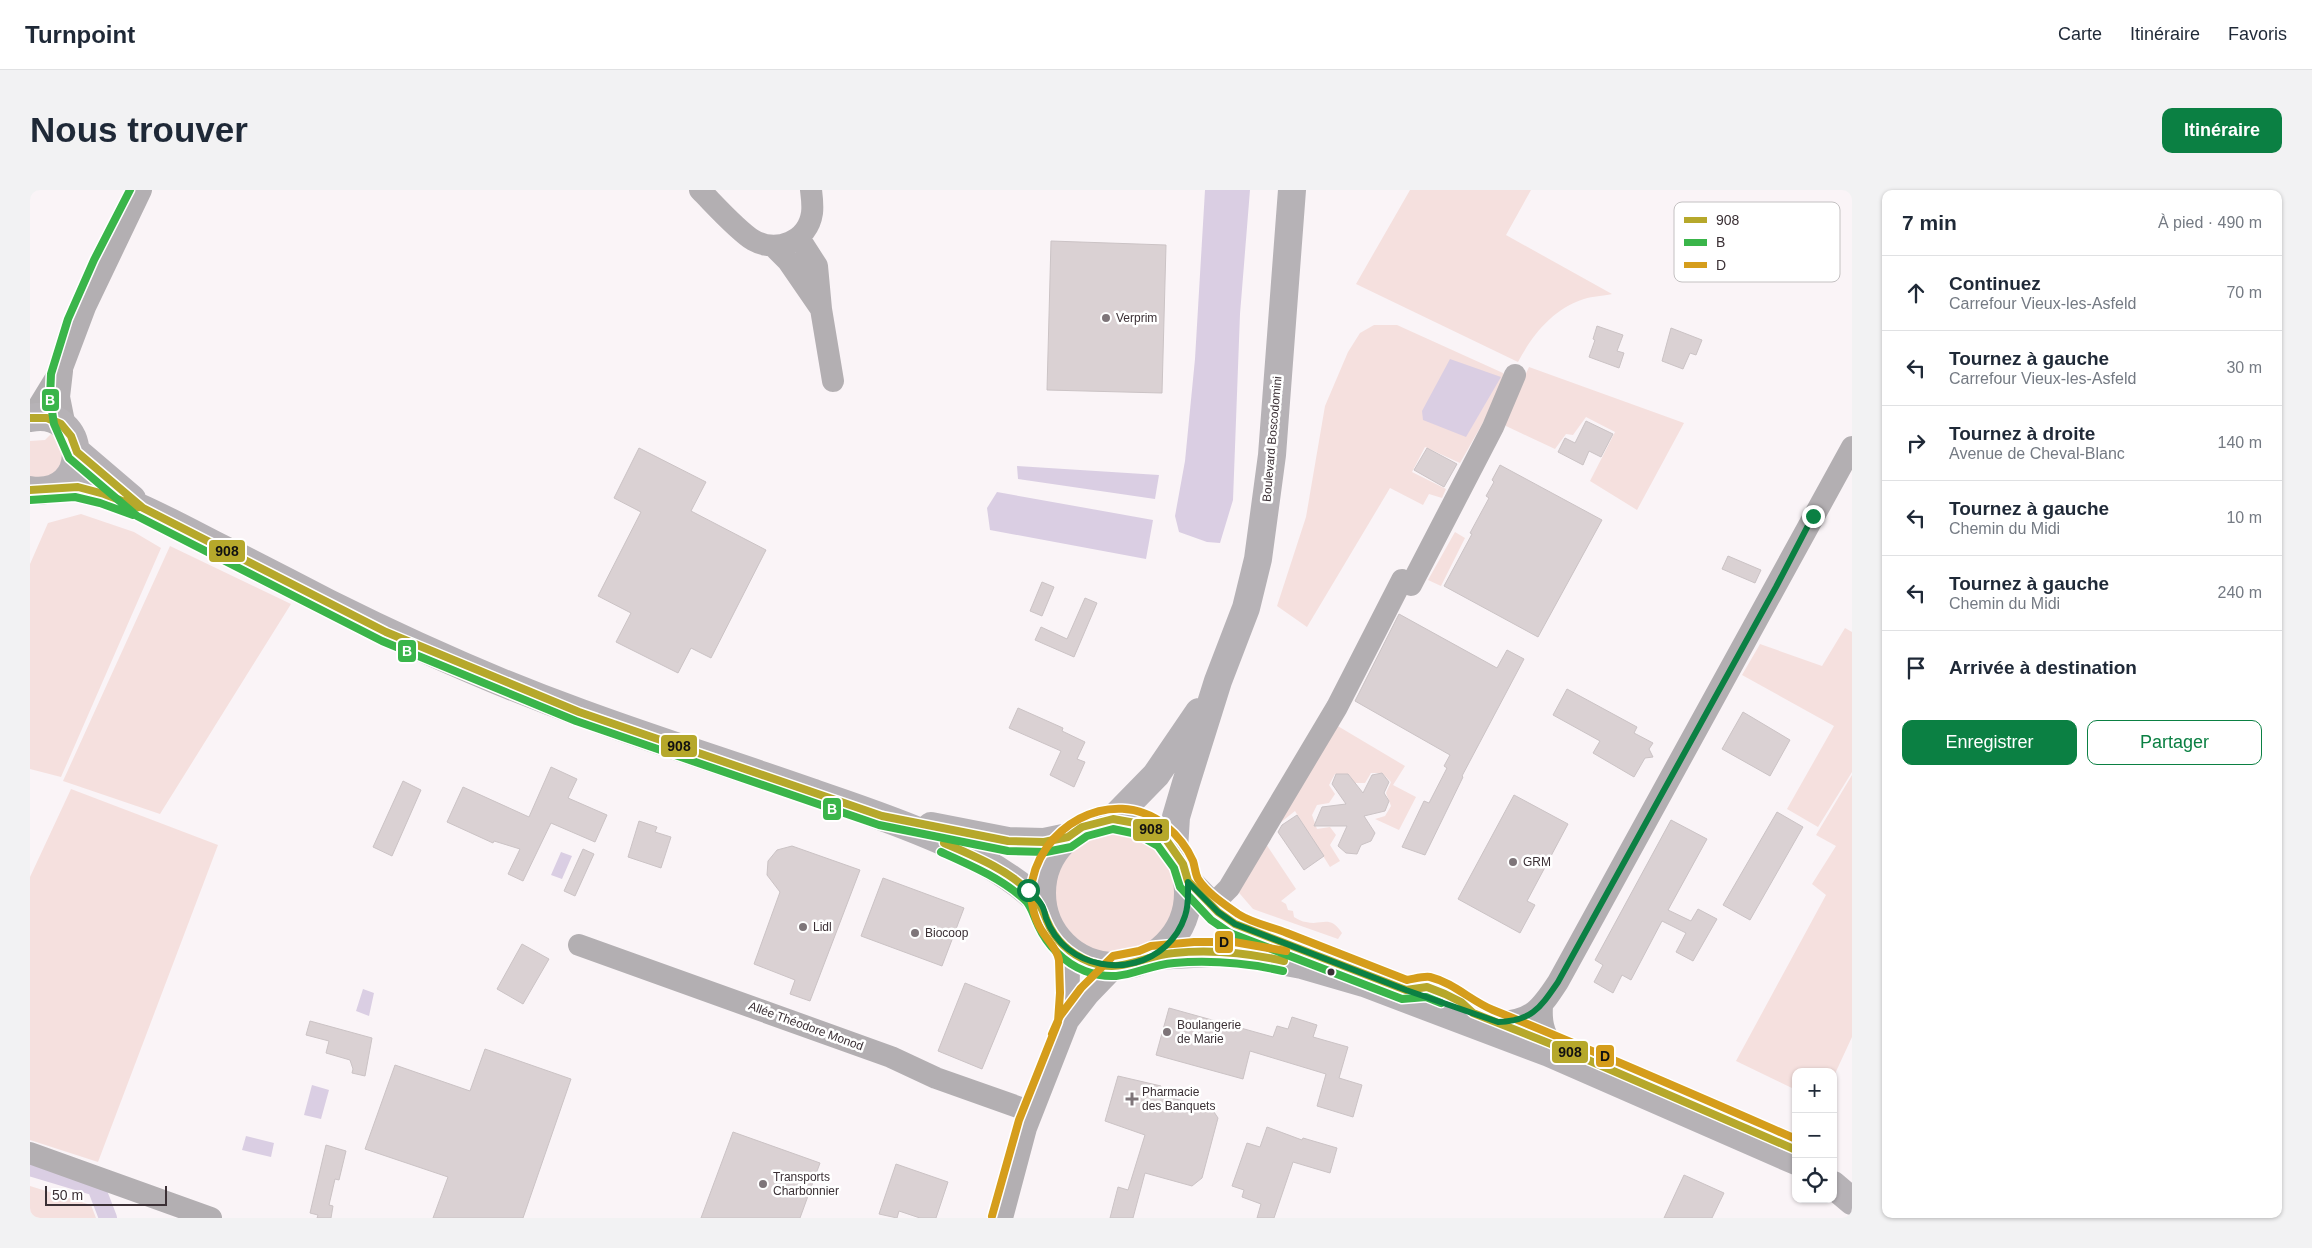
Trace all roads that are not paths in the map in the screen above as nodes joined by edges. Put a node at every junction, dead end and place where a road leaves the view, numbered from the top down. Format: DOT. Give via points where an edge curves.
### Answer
graph roads {
  1 [pos="141,190"];
  2 [pos="700,190"];
  3 [pos="811,190"];
  4 [pos="1292,190"];
  5 [pos="799,238"];
  6 [pos="774,247"];
  7 [pos="821,309"];
  8 [pos="62,368"];
  9 [pos="1515,375"];
  10 [pos="833,381"];
  11 [pos="31,418"];
  12 [pos="65,427"];
  13 [pos="1852,447"];
  14 [pos="76,452"];
  15 [pos="57,487"];
  16 [pos="30,490"];
  17 [pos="143,508"];
  18 [pos="1218,681"];
  19 [pos="882,816"];
  20 [pos="1113,819"];
  21 [pos="1068,837"];
  22 [pos="1174,849"];
  23 [pos="1188,882"];
  24 [pos="1042,905"];
  25 [pos="1212,905"];
  26 [pos="579,944"];
  27 [pos="1066,948"];
  28 [pos="1153,956"];
  29 [pos="1116,966"];
  30 [pos="1542,1006"];
  31 [pos="1068,1021"];
  32 [pos="1498,1022"];
  33 [pos="1551,1044"];
  34 [pos="1032,1112"];
  35 [pos="1792,1148"];
  36 [pos="30,1153"];
  37 [pos="1792,1159"];
  38 [pos="1837,1171"];
  39 [pos="1852,1180"];
  40 [pos="1837,1188"];
  41 [pos="1852,1201"];
  42 [pos="211,1218"];
  43 [pos="1002,1218"];
  1 -- 8 [label="street" via="85,307"];
  2 -- 6 [label="street" via="752,240"];
  3 -- 5 [label="street" via="812,215"];
  4 -- 18 [label="main road, Boulevard Boscodomini" via="1265,515 1246,608"];
  5 -- 6 [label="street"];
  5 -- 7 [label="street" via="817,266"];
  6 -- 7 [label="street" via="788,261"];
  7 -- 10 [label="street"];
  8 -- 11 [label="street"];
  8 -- 12 [label="street" via="59,397"];
  9 -- 25 [label="street" via="1493,427 1411,585 1402,580 1337,707 1229,888"];
  11 -- 12 [label="main road" via="50,418"];
  12 -- 14 [label="main road" via="71,434"];
  13 -- 30 [label="street"];
  14 -- 15 [label="main road" via="72,472"];
  14 -- 17 [label="main road"];
  15 -- 16 [label="main road" via="48,491"];
  15 -- 17 [label="main road" via="71,486"];
  17 -- 19 [label="main road" via="386,632 518,688"];
  18 -- 20 [label="main road, Boulevard Boscodomini" via="1156,775"];
  18 -- 22 [label="main road, Boulevard Boscodomini" via="1176,817"];
  19 -- 21 [label="main road" via="1008,841 1044,842"];
  19 -- 24 [label="main road" via="964,852 1028,890"];
  20 -- 21 [label="main road" via="1082,827"];
  20 -- 22 [label="main road" via="1147,827 1165,838"];
  21 -- 24 [label="main road" via="1046,867"];
  22 -- 23 [label="main road"];
  23 -- 25 [label="main road"];
  23 -- 28 [label="main road" via="1185,916 1178,931"];
  24 -- 27 [label="main road" via="1055,936"];
  25 -- 32 [label="main road" via="1235,924 1281,943"];
  26 -- 34 [label="street, Allée Théodore Monod" via="883,1054 936,1078"];
  27 -- 29 [label="main road" via="1081,958"];
  27 -- 31 [label="street"];
  28 -- 29 [label="main road" via="1142,962"];
  28 -- 37 [label="main road" via="1194,952 1241,953 1302,965 1364,983 1549,1053"];
  29 -- 31 [label="street"];
  30 -- 32 [label="street" via="1521,1020"];
  30 -- 33 [label="street" via="1541,1022"];
  31 -- 34 [label="street"];
  32 -- 33 [label="main road"];
  33 -- 35 [label="main road"];
  34 -- 43 [label="street"];
  36 -- 42 [label="street"];
  38 -- 39 [label="main road"];
  40 -- 41 [label="main road"];
}
